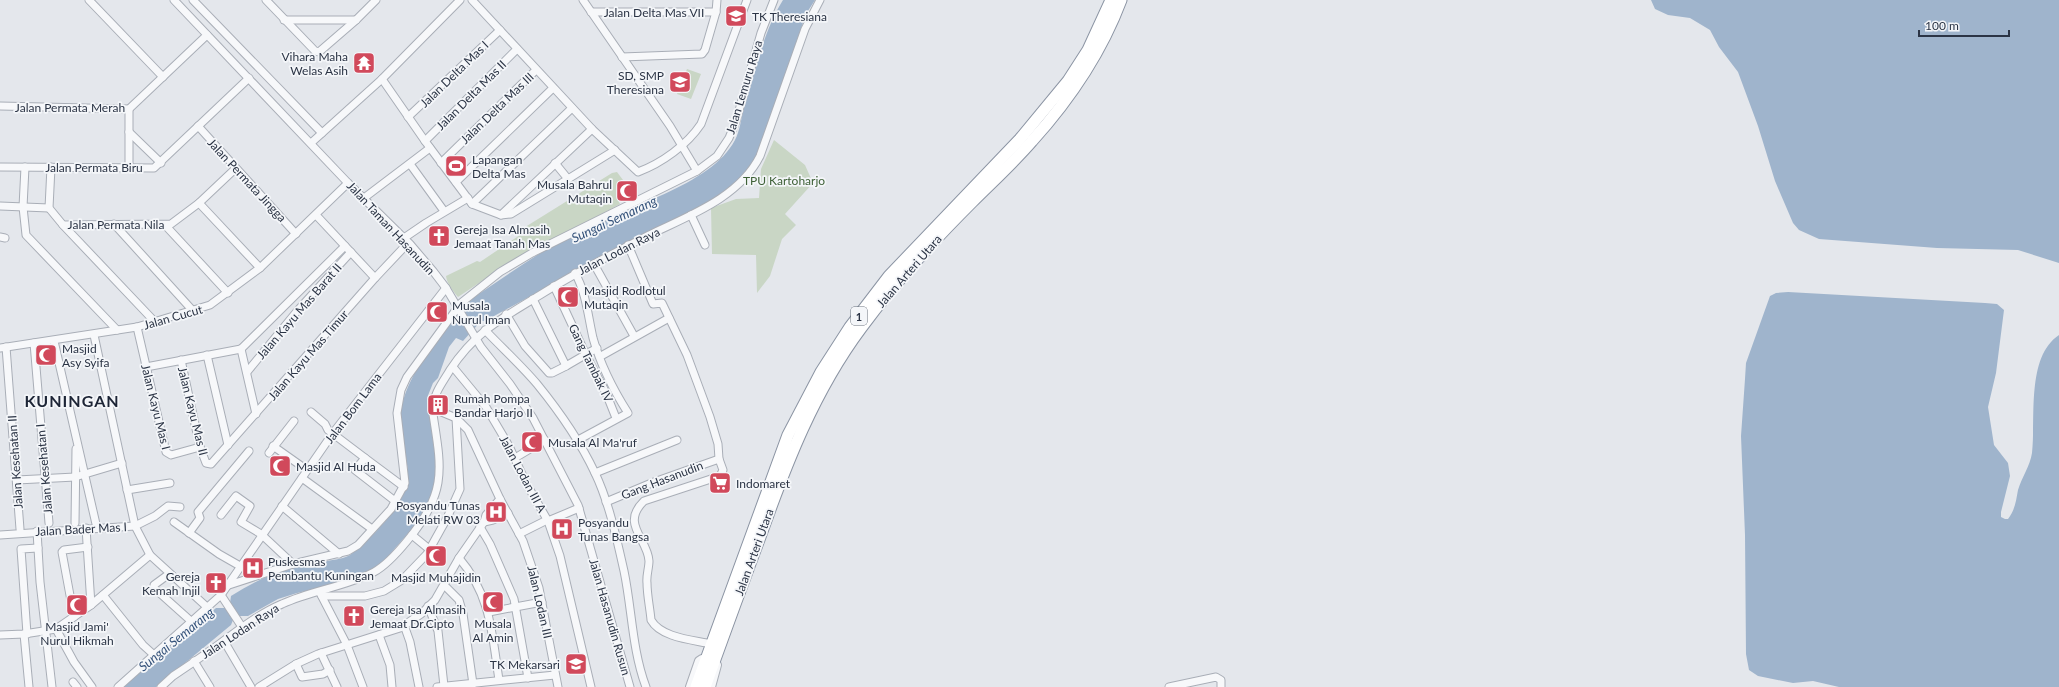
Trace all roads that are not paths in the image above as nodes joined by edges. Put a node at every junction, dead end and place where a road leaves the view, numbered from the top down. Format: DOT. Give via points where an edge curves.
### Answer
graph roads {
  1 [pos="89,0"];
  2 [pos="174,0"];
  3 [pos="193,0"];
  4 [pos="266,0"];
  5 [pos="376,0"];
  6 [pos="460,0"];
  7 [pos="472,0"];
  8 [pos="582,0"];
  9 [pos="717,0"];
  10 [pos="721,0"];
  11 [pos="747,0"];
  12 [pos="774,0"];
  13 [pos="820,0"];
  14 [pos="1111,0"];
  15 [pos="1121,0"];
  16 [pos="591,12"];
  17 [pos="716,12"];
  18 [pos="284,20"];
  19 [pos="356,20"];
  20 [pos="500,30"];
  21 [pos="206,35"];
  22 [pos="517,49"];
  23 [pos="622,57"];
  24 [pos="536,70"];
  25 [pos="163,77"];
  26 [pos="249,78"];
  27 [pos="382,79"];
  28 [pos="553,88"];
  29 [pos="0,106"];
  30 [pos="572,108"];
  31 [pos="129,109"];
  32 [pos="408,117"];
  33 [pos="198,126"];
  34 [pos="592,129"];
  35 [pos="129,132"];
  36 [pos="322,133"];
  37 [pos="424,141"];
  38 [pos="311,143"];
  39 [pos="682,146"];
  40 [pos="430,148"];
  41 [pos="615,150"];
  42 [pos="161,162"];
  43 [pos="441,163"];
  44 [pos="556,163"];
  45 [pos="410,164"];
  46 [pos="0,166"];
  47 [pos="25,166"];
  48 [pos="51,167"];
  49 [pos="129,167"];
  50 [pos="235,169"];
  51 [pos="697,172"];
  52 [pos="568,180"];
  53 [pos="456,182"];
  54 [pos="348,183"];
  55 [pos="533,185"];
  56 [pos="539,196"];
  57 [pos="364,198"];
  58 [pos="470,201"];
  59 [pos="199,203"];
  60 [pos="0,206"];
  61 [pos="23,207"];
  62 [pos="49,208"];
  63 [pos="444,211"];
  64 [pos="316,215"];
  65 [pos="501,215"];
  66 [pos="691,215"];
  67 [pos="114,224"];
  68 [pos="63,225"];
  69 [pos="165,225"];
  70 [pos="296,234"];
  71 [pos="406,241"];
  72 [pos="628,245"];
  73 [pos="705,245"];
  74 [pos="345,246"];
  75 [pos="351,252"];
  76 [pos="594,264"];
  77 [pos="260,268"];
  78 [pos="575,273"];
  79 [pos="375,278"];
  80 [pos="554,286"];
  81 [pos="446,288"];
  82 [pos="228,293"];
  83 [pos="533,299"];
  84 [pos="458,309"];
  85 [pos="194,312"];
  86 [pos="506,314"];
  87 [pos="669,318"];
  88 [pos="156,323"];
  89 [pos="137,327"];
  90 [pos="117,330"];
  91 [pos="485,330"];
  92 [pos="94,335"];
  93 [pos="634,336"];
  94 [pos="475,337"];
  95 [pos="54,341"];
  96 [pos="34,343"];
  97 [pos="3,347"];
  98 [pos="597,348"];
  99 [pos="241,349"];
  100 [pos="207,355"];
  101 [pos="586,355"];
  102 [pos="601,356"];
  103 [pos="181,360"];
  104 [pos="566,366"];
  105 [pos="146,367"];
  106 [pos="453,367"];
  107 [pos="247,372"];
  108 [pos="432,408"];
  109 [pos="311,412"];
  110 [pos="256,414"];
  111 [pos="456,418"];
  112 [pos="616,418"];
  113 [pos="294,421"];
  114 [pos="333,433"];
  115 [pos="76,437"];
  116 [pos="544,440"];
  117 [pos="578,440"];
  118 [pos="677,440"];
  119 [pos="228,445"];
  120 [pos="273,446"];
  121 [pos="200,447"];
  122 [pos="249,451"];
  123 [pos="269,453"];
  124 [pos="365,458"];
  125 [pos="515,458"];
  126 [pos="719,459"];
  127 [pos="122,463"];
  128 [pos="206,463"];
  129 [pos="307,470"];
  130 [pos="596,473"];
  131 [pos="84,474"];
  132 [pos="75,477"];
  133 [pos="302,478"];
  134 [pos="44,479"];
  135 [pos="17,480"];
  136 [pos="170,483"];
  137 [pos="404,487"];
  138 [pos="127,490"];
  139 [pos="500,499"];
  140 [pos="395,501"];
  141 [pos="606,502"];
  142 [pos="282,506"];
  143 [pos="180,508"];
  144 [pos="579,508"];
  145 [pos="508,513"];
  146 [pos="221,515"];
  147 [pos="547,521"];
  148 [pos="174,522"];
  149 [pos="49,523"];
  150 [pos="75,523"];
  151 [pos="96,524"];
  152 [pos="482,525"];
  153 [pos="135,526"];
  154 [pos="86,528"];
  155 [pos="20,529"];
  156 [pos="372,529"];
  157 [pos="37,531"];
  158 [pos="189,533"];
  159 [pos="0,534"];
  160 [pos="261,534"];
  161 [pos="519,534"];
  162 [pos="412,535"];
  163 [pos="88,547"];
  164 [pos="38,548"];
  165 [pos="429,549"];
  166 [pos="339,554"];
  167 [pos="150,555"];
  168 [pos="459,558"];
  169 [pos="293,564"];
  170 [pos="240,566"];
  171 [pos="169,574"];
  172 [pos="444,585"];
  173 [pos="226,586"];
  174 [pos="320,593"];
  175 [pos="221,595"];
  176 [pos="103,596"];
  177 [pos="542,602"];
  178 [pos="91,605"];
  179 [pos="428,606"];
  180 [pos="516,607"];
  181 [pos="208,608"];
  182 [pos="489,612"];
  183 [pos="74,617"];
  184 [pos="192,622"];
  185 [pos="404,625"];
  186 [pos="242,627"];
  187 [pos="56,629"];
  188 [pos="46,630"];
  189 [pos="25,634"];
  190 [pos="0,635"];
  191 [pos="379,635"];
  192 [pos="224,641"];
  193 [pos="712,644"];
  194 [pos="347,645"];
  195 [pos="322,652"];
  196 [pos="154,655"];
  197 [pos="194,661"];
  198 [pos="710,661"];
  199 [pos="296,664"];
  200 [pos="330,670"];
  201 [pos="555,675"];
  202 [pos="528,678"];
  203 [pos="499,680"];
  204 [pos="473,684"];
  205 [pos="165,686"];
  206 [pos="28,687"];
  207 [pos="53,687"];
  208 [pos="92,687"];
  209 [pos="118,687"];
  210 [pos="210,687"];
  211 [pos="251,687"];
  212 [pos="259,687"];
  213 [pos="337,687"];
  214 [pos="363,687"];
  215 [pos="392,687"];
  216 [pos="419,687"];
  217 [pos="441,687"];
  218 [pos="558,687"];
  219 [pos="590,687"];
  220 [pos="630,687"];
  221 [pos="646,687"];
  222 [pos="690,687"];
  223 [pos="696,687"];
  224 [pos="705,687"];
  225 [pos="712,687"];
  226 [pos="1169,687"];
  227 [pos="1222,687"];
  1 -- 25 [label="street"];
  2 -- 21 [label="street, Jalan Taman Hasanudin"];
  3 -- 36 [label="street"];
  4 -- 18 [label="street"];
  5 -- 19 [label="street"];
  6 -- 27 [label="street"];
  7 -- 20 [label="street"];
  8 -- 16 [label="street"];
  9 -- 17 [label="street"];
  10 -- 17 [label="street"];
  11 -- 39 [label="street" via="704,119 693,136"];
  12 -- 51 [label="street, Jalan Lemuru Raya" via="761,33 729,138 718,156"];
  13 -- 66 [label="street, Jalan Lodan Raya" via="804,29 768,137 752,170 727,193"];
  14 -- 193 [label="highway, Jalan Arteri Utara / 1" via="1080,63 1040,117 906,257 850,327 821,372 788,435"];
  15 -- 198 [label="highway, Jalan Arteri Utara / 1" via="1096,54 1080,81 1050,120 890,289 828,378 791,452"];
  16 -- 17 [label="street, Jalan Delta Mas VII"];
  16 -- 23 [label="street"];
  17 -- 23 [label="street" via="702,54"];
  18 -- 19 [label="street"];
  18 -- 19 [label="street" via="319,52"];
  20 -- 22 [label="street"];
  20 -- 32 [label="street, Jalan Delta Mas I"];
  21 -- 25 [label="street, Jalan Permata Merah"];
  21 -- 26 [label="street, Jalan Taman Hasanudin"];
  22 -- 24 [label="street"];
  22 -- 37 [label="street, Jalan Delta Mas II"];
  23 -- 39 [label="street"];
  24 -- 28 [label="street"];
  24 -- 43 [label="street, Jalan Delta Mas III"];
  25 -- 31 [label="street, Jalan Permata Merah"];
  26 -- 33 [label="street, Jalan Permata Biru"];
  26 -- 38 [label="street, Jalan Taman Hasanudin"];
  27 -- 32 [label="street"];
  27 -- 36 [label="street"];
  28 -- 30 [label="street"];
  28 -- 53 [label="street"];
  29 -- 31 [label="street, Jalan Permata Merah"];
  30 -- 34 [label="street"];
  30 -- 58 [label="street, Jalan Kayu Mas Timur"];
  31 -- 35 [label="street"];
  32 -- 37 [label="street"];
  33 -- 42 [label="street, Jalan Permata Biru"];
  33 -- 50 [label="street, Jalan Permata Jingga"];
  34 -- 41 [label="street"];
  34 -- 44 [label="street"];
  35 -- 42 [label="street"];
  35 -- 49 [label="street"];
  36 -- 38 [label="street"];
  37 -- 40 [label="street"];
  38 -- 54 [label="street, Jalan Taman Hasanudin"];
  39 -- 41 [label="street" via="638,172"];
  39 -- 51 [label="street"];
  40 -- 43 [label="street"];
  40 -- 45 [label="street"];
  41 -- 52 [label="street"];
  42 -- 49 [label="street, Jalan Permata Biru" via="154,168"];
  43 -- 53 [label="street"];
  44 -- 52 [label="street"];
  44 -- 55 [label="street"];
  45 -- 57 [label="street"];
  45 -- 63 [label="street"];
  46 -- 47 [label="street, Jalan Permata Biru"];
  47 -- 48 [label="street, Jalan Permata Biru"];
  47 -- 61 [label="street"];
  48 -- 49 [label="street, Jalan Permata Biru"];
  48 -- 62 [label="street"];
  50 -- 59 [label="street, Jalan Permata Nila"];
  50 -- 70 [label="street, Jalan Permata Jingga"];
  51 -- 84 [label="street, Jalan Lemuru Raya" via="532,253 500,272 461,303"];
  52 -- 56 [label="street"];
  53 -- 58 [label="street"];
  54 -- 57 [label="street, Jalan Taman Hasanudin"];
  54 -- 64 [label="street, Jalan Cucut"];
  55 -- 56 [label="street"];
  55 -- 65 [label="street"];
  56 -- 65 [label="street" via="511,214"];
  57 -- 71 [label="street, Jalan Taman Hasanudin"];
  58 -- 63 [label="street, Jalan Kayu Mas Timur"];
  58 -- 65 [label="street"];
  59 -- 69 [label="street, Jalan Permata Nila" via="176,222"];
  59 -- 77 [label="street"];
  60 -- 61 [label="street"];
  61 -- 62 [label="street"];
  61 -- 90 [label="street" via="26,235"];
  62 -- 68 [label="street, Jalan Permata Nila"];
  63 -- 71 [label="street, Jalan Kayu Mas Timur"];
  64 -- 70 [label="street, Jalan Cucut"];
  64 -- 74 [label="street"];
  66 -- 72 [label="street, Jalan Lodan Raya"];
  66 -- 73 [label="street"];
  67 -- 68 [label="street, Jalan Permata Nila"];
  67 -- 69 [label="street, Jalan Permata Nila"];
  67 -- 85 [label="street"];
  68 -- 88 [label="street"];
  69 -- 82 [label="street"];
  70 -- 77 [label="street, Jalan Cucut"];
  71 -- 79 [label="street, Jalan Kayu Mas Timur"];
  71 -- 81 [label="street, Jalan Taman Hasanudin"];
  72 -- 76 [label="street, Jalan Lodan Raya"];
  72 -- 87 [label="street" via="654,304 661,302"];
  74 -- 75 [label="street"];
  74 -- 99 [label="street"];
  75 -- 79 [label="street"];
  75 -- 107 [label="street, Jalan Kayu Mas Barat II" via="298,310"];
  76 -- 78 [label="street, Jalan Lodan Raya"];
  76 -- 93 [label="street"];
  77 -- 82 [label="street, Jalan Cucut"];
  78 -- 80 [label="street, Jalan Lodan Raya"];
  78 -- 98 [label="street, Gang Tambak IV" via="582,286"];
  79 -- 110 [label="street, Jalan Kayu Mas Timur"];
  80 -- 83 [label="street, Jalan Lodan Raya"];
  80 -- 101 [label="street, Gang Tambak IV"];
  81 -- 84 [label="street, Jalan Taman Hasanudin"];
  81 -- 114 [label="street, Jalan Bom Lama"];
  82 -- 85 [label="street, Jalan Cucut"];
  83 -- 86 [label="street, Jalan Lodan Raya"];
  83 -- 104 [label="street"];
  84 -- 94 [label="street, Jalan Taman Hasanudin"];
  84 -- 137 [label="street, Jalan Lemuru Raya" via="407,377 401,390 398,413"];
  85 -- 88 [label="street, Jalan Cucut"];
  86 -- 91 [label="street, Jalan Lodan Raya"];
  86 -- 104 [label="street" via="525,346 549,373 552,374"];
  87 -- 93 [label="street"];
  87 -- 126 [label="street" via="687,355 710,417 718,444"];
  88 -- 89 [label="street, Jalan Cucut"];
  89 -- 90 [label="street, Jalan Cucut"];
  89 -- 105 [label="street, Jalan Kayu Mas I"];
  90 -- 92 [label="street, Jalan Cucut"];
  91 -- 94 [label="street, Jalan Lodan Raya"];
  91 -- 117 [label="street" via="537,384"];
  92 -- 95 [label="street, Jalan Cucut"];
  92 -- 127 [label="street"];
  93 -- 102 [label="street"];
  94 -- 106 [label="street, Jalan Lodan Raya"];
  94 -- 116 [label="street, Jalan Hasanudin Rusun" via="533,418"];
  95 -- 96 [label="street, Jalan Cucut"];
  95 -- 115 [label="street"];
  96 -- 97 [label="street, Jalan Cucut"];
  96 -- 134 [label="street, Jalan Kesehatan I"];
  97 -- 135 [label="street, Jalan Kesehatan II"];
  98 -- 101 [label="street"];
  98 -- 102 [label="street, Gang Tambak IV"];
  99 -- 100 [label="street"];
  99 -- 107 [label="street"];
  100 -- 103 [label="street"];
  100 -- 119 [label="street"];
  101 -- 104 [label="street"];
  101 -- 112 [label="street, Gang Tambak IV"];
  102 -- 112 [label="street, Gang Tambak IV" via="628,413"];
  103 -- 105 [label="street"];
  103 -- 121 [label="street, Jalan Kayu Mas II"];
  105 -- 121 [label="street, Jalan Kayu Mas I" via="166,452 171,455"];
  106 -- 108 [label="street, Jalan Lodan Raya" via="437,391"];
  106 -- 125 [label="street, Jalan Lodan III A" via="486,407"];
  107 -- 110 [label="street"];
  108 -- 111 [label="street, Jalan Lodan III"];
  108 -- 162 [label="street, Jalan Lodan Raya" via="440,461 439,480 424,521"];
  109 -- 114 [label="street"];
  110 -- 119 [label="street, Jalan Kayu Mas Timur"];
  111 -- 139 [label="street, Jalan Lodan III" via="473,438"];
  111 -- 165 [label="street" via="460,488 447,518"];
  112 -- 117 [label="street"];
  113 -- 120 [label="street"];
  114 -- 124 [label="street"];
  114 -- 129 [label="street, Jalan Bom Lama"];
  115 -- 131 [label="street"];
  115 -- 132 [label="street"];
  116 -- 125 [label="street"];
  116 -- 144 [label="street, Jalan Hasanudin Rusun"];
  117 -- 130 [label="street"];
  118 -- 130 [label="street"];
  119 -- 128 [label="street, Jalan Kayu Mas Timur" via="211,464"];
  120 -- 123 [label="street"];
  120 -- 129 [label="street"];
  121 -- 128 [label="street, Jalan Kayu Mas II"];
  122 -- 158 [label="street" via="198,512 200,518"];
  124 -- 137 [label="street"];
  124 -- 140 [label="street" via="355,470"];
  125 -- 147 [label="street, Jalan Lodan III A"];
  126 -- 141 [label="street, Gang Hasanudin"];
  126 -- 193 [label="street" via="723,470 721,475 644,501 634,516 635,526 649,559 647,583 652,623 677,637"];
  127 -- 131 [label="street"];
  127 -- 138 [label="street"];
  129 -- 133 [label="street, Jalan Bom Lama"];
  130 -- 141 [label="street"];
  131 -- 132 [label="street"];
  131 -- 151 [label="street"];
  132 -- 134 [label="street"];
  132 -- 150 [label="street"];
  133 -- 142 [label="street, Jalan Bom Lama"];
  133 -- 156 [label="street"];
  134 -- 135 [label="street"];
  134 -- 149 [label="street, Jalan Kesehatan I"];
  135 -- 155 [label="street, Jalan Kesehatan II"];
  136 -- 138 [label="street"];
  137 -- 140 [label="street"];
  138 -- 153 [label="street"];
  139 -- 145 [label="street, Jalan Lodan III"];
  139 -- 152 [label="street" via="486,515"];
  140 -- 156 [label="street"];
  141 -- 221 [label="street" via="628,590 637,653"];
  142 -- 160 [label="street, Jalan Bom Lama"];
  142 -- 166 [label="street"];
  143 -- 153 [label="street, Jalan Bader Mas I" via="168,506"];
  144 -- 147 [label="street"];
  144 -- 220 [label="street, Jalan Hasanudin Rusun"];
  145 -- 152 [label="street"];
  145 -- 161 [label="street, Jalan Lodan III"];
  146 -- 160 [label="street" via="237,497 251,506 241,522"];
  147 -- 161 [label="street"];
  147 -- 219 [label="street, Jalan Lodan III A" via="560,556"];
  148 -- 158 [label="street"];
  152 -- 168 [label="street"];
  152 -- 180 [label="street"];
  153 -- 154 [label="street, Jalan Bader Mas I"];
  153 -- 167 [label="street"];
  154 -- 157 [label="street, Jalan Bader Mas I"];
  154 -- 163 [label="street"];
  156 -- 166 [label="street" via="358,545"];
  157 -- 159 [label="street, Jalan Bader Mas I"];
  157 -- 164 [label="street"];
  158 -- 170 [label="street"];
  160 -- 169 [label="street"];
  160 -- 170 [label="street, Jalan Bom Lama"];
  161 -- 177 [label="street, Jalan Lodan III"];
  162 -- 165 [label="street"];
  162 -- 174 [label="street, Jalan Lodan Raya" via="388,562 374,572"];
  163 -- 178 [label="street"];
  163 -- 183 [label="street" via="62,552"];
  164 -- 188 [label="street"];
  164 -- 189 [label="street" via="21,549"];
  165 -- 174 [label="street" via="402,580 384,591 365,596"];
  166 -- 169 [label="street"];
  167 -- 171 [label="street"];
  167 -- 176 [label="street"];
  168 -- 172 [label="street"];
  168 -- 182 [label="street" via="471,572"];
  169 -- 173 [label="street"];
  170 -- 173 [label="street, Jalan Bom Lama"];
  171 -- 181 [label="street"];
  171 -- 184 [label="street" via="154,585 154,588"];
  172 -- 179 [label="street"];
  172 -- 204 [label="street" via="459,600 464,614"];
  173 -- 175 [label="street, Jalan Bom Lama"];
  174 -- 186 [label="street, Jalan Lodan Raya" via="283,603"];
  174 -- 194 [label="street"];
  175 -- 181 [label="street, Jalan Bom Lama"];
  175 -- 186 [label="street"];
  176 -- 178 [label="street"];
  176 -- 196 [label="street"];
  177 -- 180 [label="street"];
  177 -- 201 [label="street, Jalan Lodan III"];
  178 -- 183 [label="street"];
  179 -- 185 [label="street"];
  179 -- 217 [label="street" via="438,631"];
  180 -- 182 [label="street"];
  180 -- 202 [label="street"];
  181 -- 184 [label="street, Jalan Bom Lama"];
  182 -- 203 [label="street"];
  183 -- 187 [label="street"];
  184 -- 196 [label="street, Jalan Bom Lama"];
  185 -- 191 [label="street"];
  185 -- 216 [label="street"];
  186 -- 192 [label="street, Jalan Lodan Raya"];
  187 -- 188 [label="street"];
  187 -- 208 [label="street" via="74,662"];
  188 -- 189 [label="street"];
  188 -- 207 [label="street"];
  189 -- 190 [label="street"];
  189 -- 206 [label="street"];
  191 -- 194 [label="street"];
  191 -- 215 [label="street" via="390,666"];
  192 -- 197 [label="street, Jalan Lodan Raya"];
  192 -- 211 [label="street"];
  193 -- 198 [label="highway, Jalan Arteri Utara / 1"];
  194 -- 195 [label="street"];
  194 -- 214 [label="street"];
  195 -- 199 [label="street"];
  195 -- 200 [label="street"];
  196 -- 209 [label="street, Jalan Bom Lama"];
  197 -- 205 [label="street, Jalan Lodan Raya"];
  197 -- 210 [label="street"];
  198 -- 222 [label="street" via="699,661"];
  198 -- 223 [label="highway, Jalan Arteri Utara / 1"];
  198 -- 224 [label="highway, Jalan Arteri Utara / 1"];
  198 -- 225 [label="street" via="718,668"];
  199 -- 200 [label="street" via="302,677 323,674"];
  199 -- 212 [label="street"];
  200 -- 213 [label="street"];
  201 -- 202 [label="street"];
  201 -- 218 [label="street, Jalan Lodan III"];
  202 -- 203 [label="street"];
  203 -- 204 [label="street"];
  204 -- 217 [label="street"];
  226 -- 227 [label="street" via="1216,677 1222,680"];
}
